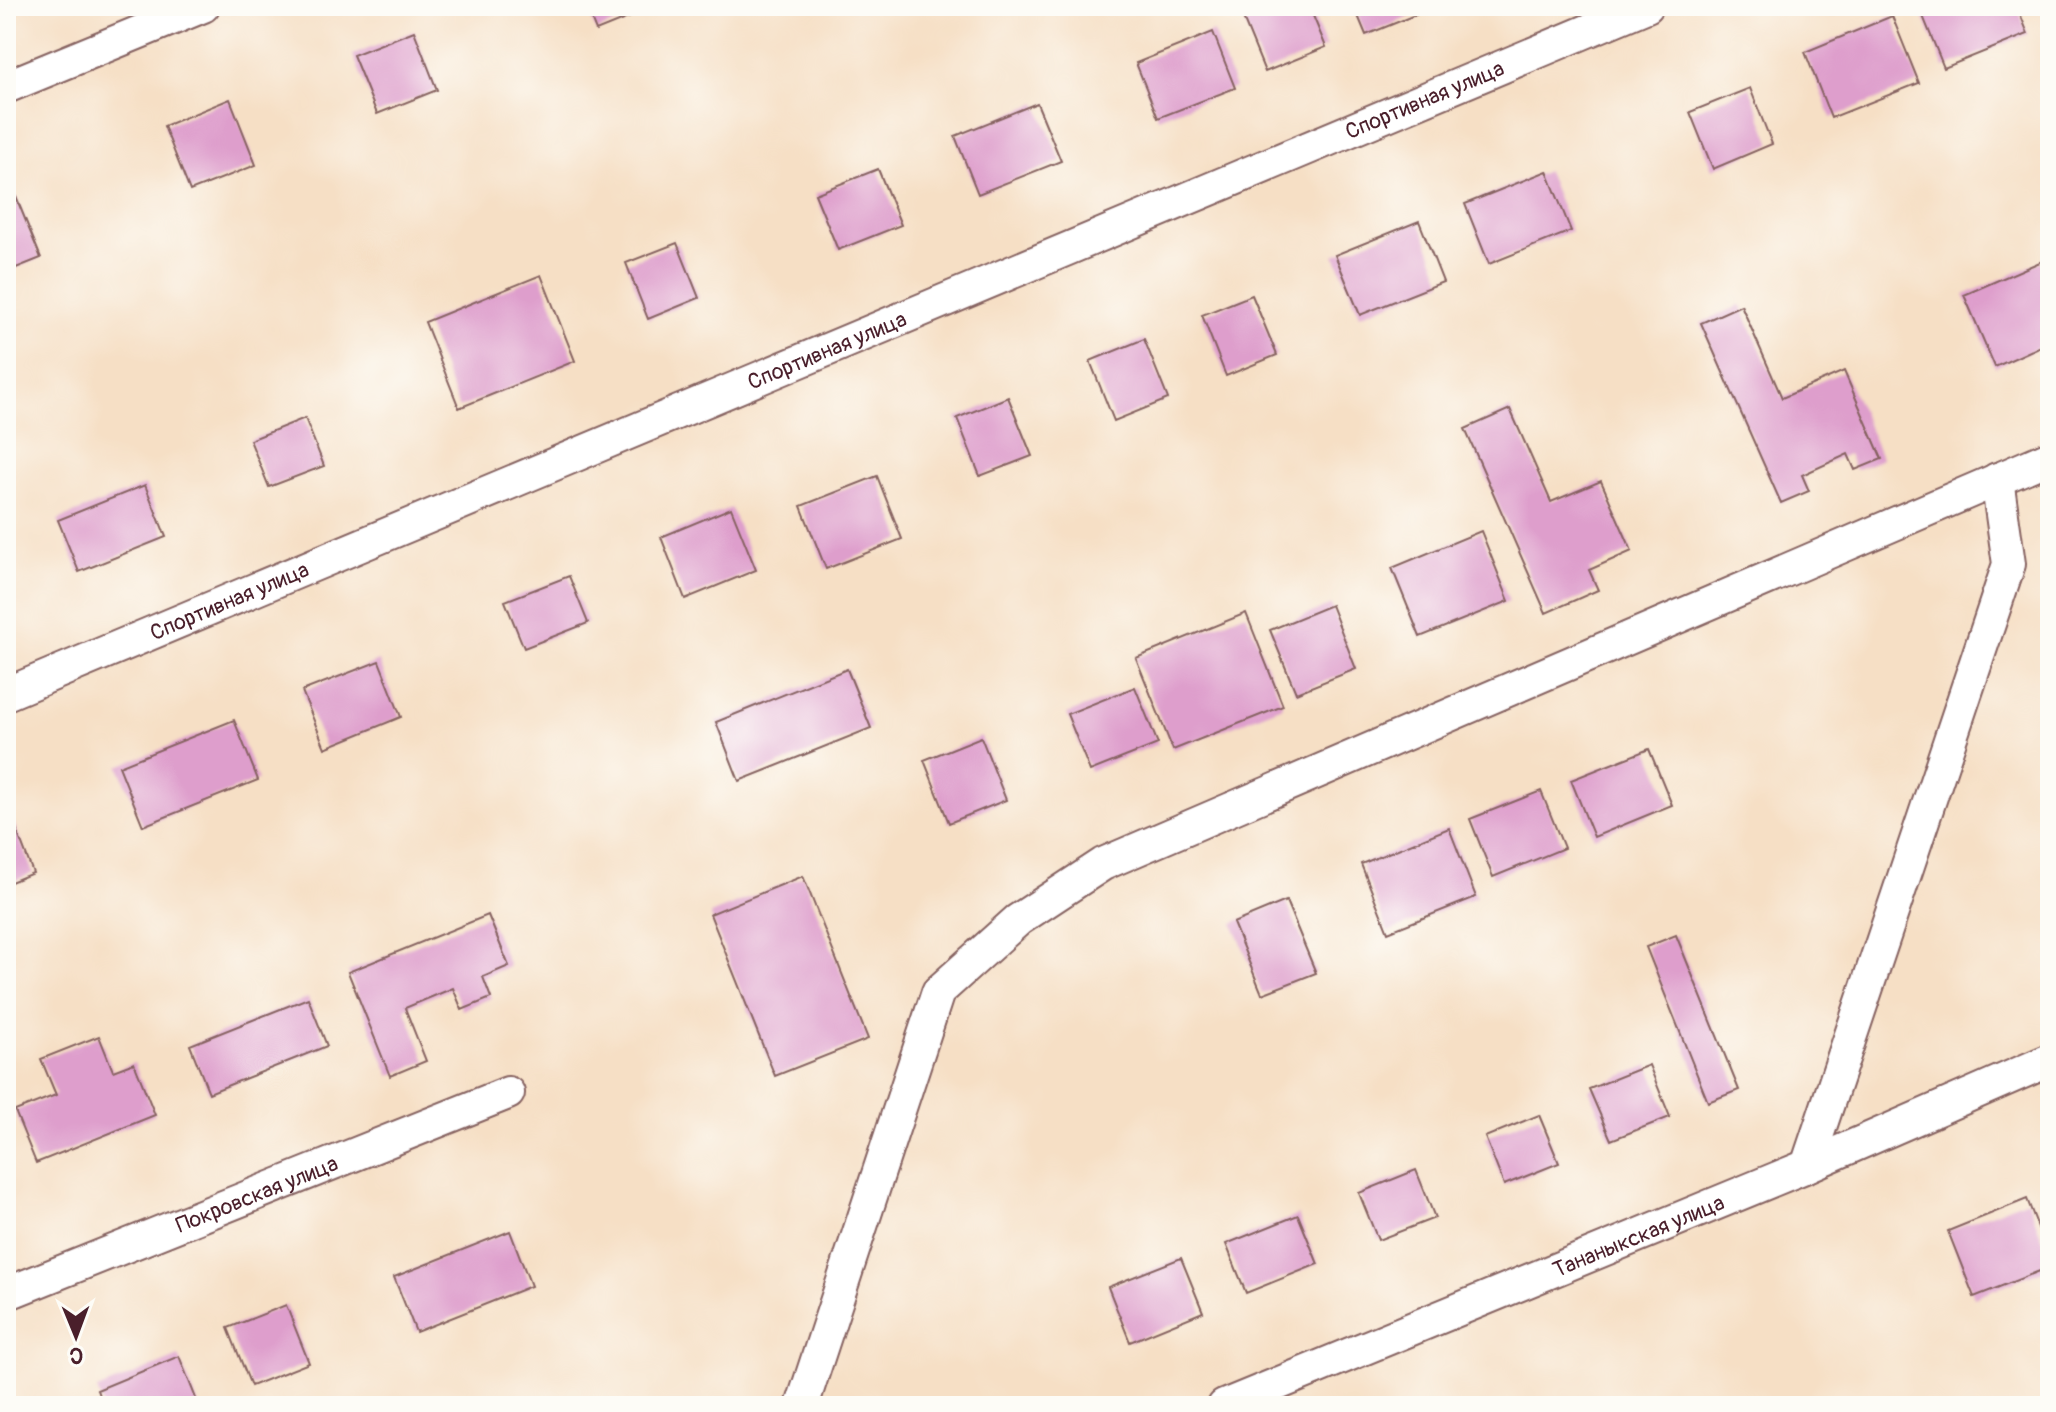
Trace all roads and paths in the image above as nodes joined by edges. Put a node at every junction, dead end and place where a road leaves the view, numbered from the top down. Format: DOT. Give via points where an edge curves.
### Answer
graph roads {
  1 [pos="203,6"];
  2 [pos="1647,6"];
  3 [pos="6,87"];
  4 [pos="2050,457"];
  5 [pos="1997,479"];
  6 [pos="6,694"];
  7 [pos="2050,1060"];
  8 [pos="508,1093"];
  9 [pos="1807,1166"];
  10 [pos="6,1294"];
  11 [pos="802,1406"];
  12 [pos="1224,1406"];
  1 -- 3 [label="street"];
  2 -- 6 [label="street, Спортивная улица"];
  4 -- 5 [label="street"];
  5 -- 9 [label="street" via="2009,564"];
  5 -- 11 [label="street" via="1103,864 1018,920 938,992"];
  7 -- 9 [label="street, Тананыкская улица"];
  8 -- 10 [label="street, Покровская улица"];
  9 -- 12 [label="street, Тананыкская улица"];
}
